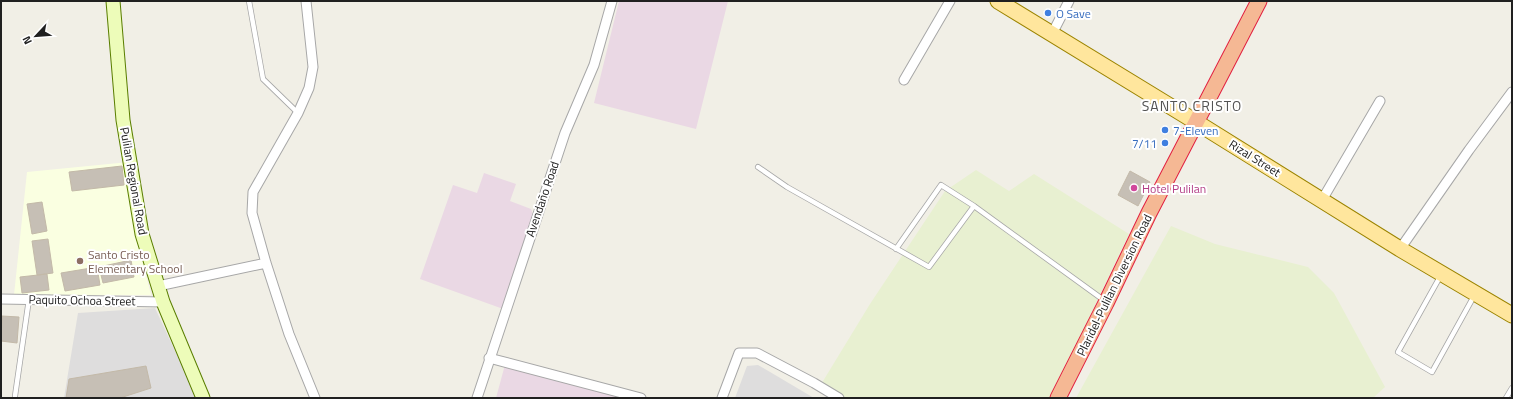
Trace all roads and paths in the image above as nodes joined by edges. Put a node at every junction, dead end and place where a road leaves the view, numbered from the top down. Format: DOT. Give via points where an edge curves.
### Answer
graph roads {
  1 [pos="113,1"];
  2 [pos="249,1"];
  3 [pos="306,1"];
  4 [pos="612,1"];
  5 [pos="950,1"];
  6 [pos="998,1"];
  7 [pos="1068,1"];
  8 [pos="1259,1"];
  9 [pos="1052,34"];
  10 [pos="904,80"];
  11 [pos="1512,92"];
  12 [pos="1380,101"];
  13 [pos="298,113"];
  14 [pos="1196,122"];
  15 [pos="758,167"];
  16 [pos="1322,200"];
  17 [pos="974,206"];
  18 [pos="896,249"];
  19 [pos="1400,249"];
  20 [pos="266,263"];
  21 [pos="1442,274"];
  22 [pos="158,286"];
  23 [pos="1475,293"];
  24 [pos="1,298"];
  25 [pos="29,299"];
  26 [pos="163,302"];
  27 [pos="1106,303"];
  28 [pos="1512,315"];
  29 [pos="489,358"];
  30 [pos="1512,388"];
  31 [pos="15,396"];
  32 [pos="203,398"];
  33 [pos="315,398"];
  34 [pos="477,398"];
  35 [pos="641,398"];
  36 [pos="722,398"];
  37 [pos="839,398"];
  38 [pos="1058,398"];
  39 [pos="1506,398"];
  1 -- 22 [label="main road, Pulilan Regional Road" via="123,120 142,234"];
  2 -- 13 [label="lane" via="263,79"];
  3 -- 13 [label="street" via="313,67 309,88"];
  4 -- 29 [label="street, Avendaño Road" via="594,65 564,132"];
  5 -- 10 [label="street"];
  6 -- 9 [label="main road, Rizal Street"];
  7 -- 9 [label="street"];
  8 -- 14 [label="highway, Plaridel-Pulilan Diversion Road"];
  9 -- 14 [label="main road, Rizal Street"];
  11 -- 19 [label="street"];
  12 -- 16 [label="street"];
  13 -- 20 [label="street" via="253,192 252,213"];
  14 -- 16 [label="main road, Rizal Street"];
  14 -- 27 [label="highway, Plaridel-Pulilan Diversion Road"];
  15 -- 18 [label="lane" via="788,188"];
  16 -- 19 [label="main road, Rizal Street"];
  17 -- 18 [label="lane" via="929,267"];
  17 -- 18 [label="lane" via="941,185"];
  17 -- 27 [label="lane"];
  19 -- 21 [label="main road, Rizal Street"];
  20 -- 22 [label="street"];
  20 -- 33 [label="street" via="289,334"];
  21 -- 23 [label="main road, Rizal Street"];
  21 -- 23 [label="lane" via="1398,352 1432,372"];
  22 -- 26 [label="main road, Pulilan Regional Road"];
  23 -- 28 [label="main road, Rizal Street"];
  24 -- 25 [label="street, Paquito Ochoa Street"];
  25 -- 26 [label="street, Paquito Ochoa Street"];
  25 -- 31 [label="lane"];
  26 -- 32 [label="main road, Pulilan Regional Road"];
  27 -- 38 [label="highway, Plaridel-Pulilan Diversion Road"];
  29 -- 34 [label="street, Avendaño Road"];
  29 -- 35 [label="street"];
  30 -- 39 [label="lane"];
  36 -- 37 [label="street" via="739,353 757,353"];
}
